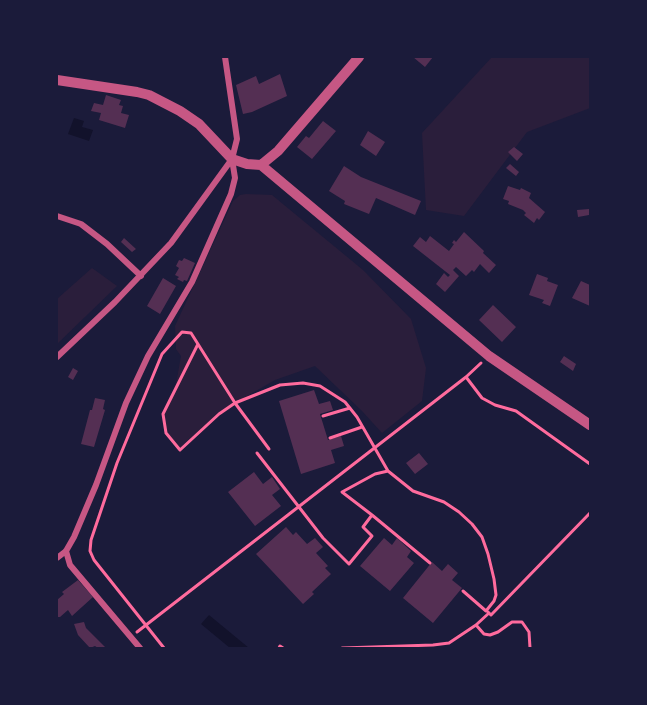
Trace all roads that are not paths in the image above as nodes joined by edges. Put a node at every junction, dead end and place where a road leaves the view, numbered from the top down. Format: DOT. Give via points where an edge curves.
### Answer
graph roads {
  1 [pos="225,57"];
  2 [pos="359,57"];
  3 [pos="57,80"];
  4 [pos="232,159"];
  5 [pos="261,165"];
  6 [pos="57,216"];
  7 [pos="141,276"];
  8 [pos="57,357"];
  9 [pos="590,425"];
  10 [pos="66,551"];
  11 [pos="57,558"];
  12 [pos="140,648"];
  1 -- 4 [label="street" via="237,139"];
  2 -- 5 [label="street" via="278,151"];
  3 -- 4 [label="street" via="149,96 199,124"];
  4 -- 5 [label="street"];
  4 -- 7 [label="street" via="171,243"];
  4 -- 10 [label="street" via="235,178 231,194 192,282 148,356 126,403 96,485"];
  5 -- 9 [label="street" via="489,356"];
  6 -- 7 [label="street" via="81,224"];
  7 -- 8 [label="street"];
  10 -- 11 [label="street"];
  10 -- 12 [label="street" via="70,565"];
}
